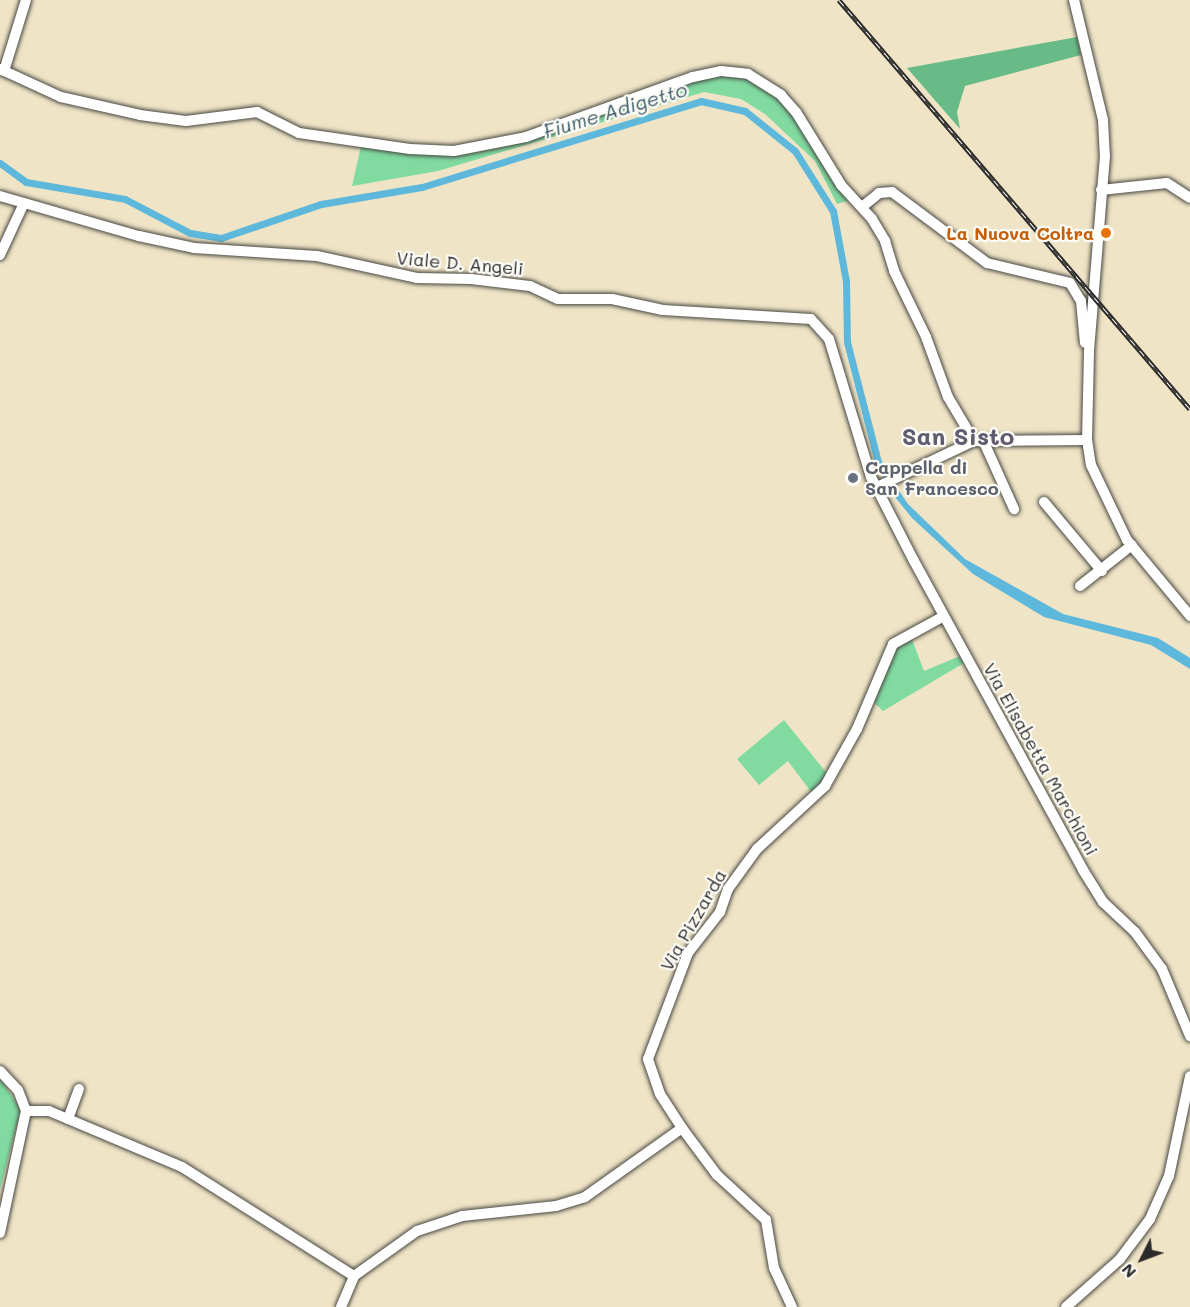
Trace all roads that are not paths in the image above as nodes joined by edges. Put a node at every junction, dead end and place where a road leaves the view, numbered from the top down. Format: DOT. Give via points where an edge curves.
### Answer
graph roads {
  1 [pos="26,0"];
  2 [pos="1074,0"];
  3 [pos="2,70"];
  4 [pos="1101,190"];
  5 [pos="0,196"];
  6 [pos="1190,198"];
  7 [pos="24,203"];
  8 [pos="861,207"];
  9 [pos="0,255"];
  10 [pos="1089,352"];
  11 [pos="978,440"];
  12 [pos="1087,440"];
  13 [pos="879,485"];
  14 [pos="1044,502"];
  15 [pos="1014,509"];
  16 [pos="1132,545"];
  17 [pos="1102,571"];
  18 [pos="1080,586"];
  19 [pos="944,616"];
  20 [pos="1190,616"];
  21 [pos="1190,1036"];
  22 [pos="0,1071"];
  23 [pos="1190,1076"];
  24 [pos="80,1089"];
  25 [pos="26,1111"];
  26 [pos="68,1119"];
  27 [pos="682,1128"];
  28 [pos="0,1233"];
  29 [pos="354,1276"];
  30 [pos="341,1307"];
  31 [pos="792,1307"];
  32 [pos="1066,1307"];
  1 -- 3 [label="street"];
  2 -- 4 [label="street" via="1103,120 1105,156"];
  3 -- 8 [label="street" via="61,97 140,115 186,121 257,112 299,133 410,149 454,151 526,138 693,77 721,71 748,74 781,95 796,112 841,185"];
  4 -- 6 [label="street" via="1167,183"];
  4 -- 10 [label="street"];
  5 -- 7 [label="street, Viale D. Angeli"];
  7 -- 9 [label="street"];
  7 -- 13 [label="street, Viale D. Angeli" via="194,248 317,256 417,278 530,286 558,299 612,300 663,310 811,319 829,339"];
  8 -- 10 [label="street" via="879,193 892,192 987,263 1070,283 1081,301 1085,347"];
  8 -- 11 [label="street" via="885,241 948,397"];
  10 -- 12 [label="street"];
  11 -- 12 [label="street"];
  11 -- 13 [label="street"];
  11 -- 15 [label="street"];
  12 -- 16 [label="street" via="1102,494"];
  13 -- 19 [label="street, Via Elisabetta Marchioni"];
  14 -- 17 [label="street"];
  16 -- 17 [label="street"];
  16 -- 20 [label="street"];
  17 -- 18 [label="street"];
  19 -- 21 [label="street, Via Elisabetta Marchioni" via="1022,763 1103,902 1135,932 1162,969"];
  19 -- 27 [label="street, Via Pizzarda" via="893,644 857,729 825,786 757,849 728,889 720,912 688,953 648,1059 660,1094"];
  22 -- 25 [label="street" via="18,1090"];
  23 -- 32 [label="street" via="1169,1176 1150,1219 1120,1259"];
  24 -- 26 [label="street"];
  25 -- 26 [label="street" via="49,1111"];
  25 -- 28 [label="street"];
  26 -- 29 [label="street" via="182,1167"];
  27 -- 29 [label="street" via="585,1197 556,1206 442,1221 417,1231"];
  27 -- 31 [label="street, Via Pizzarda" via="717,1175 766,1221 774,1268"];
  29 -- 30 [label="street"];
}
